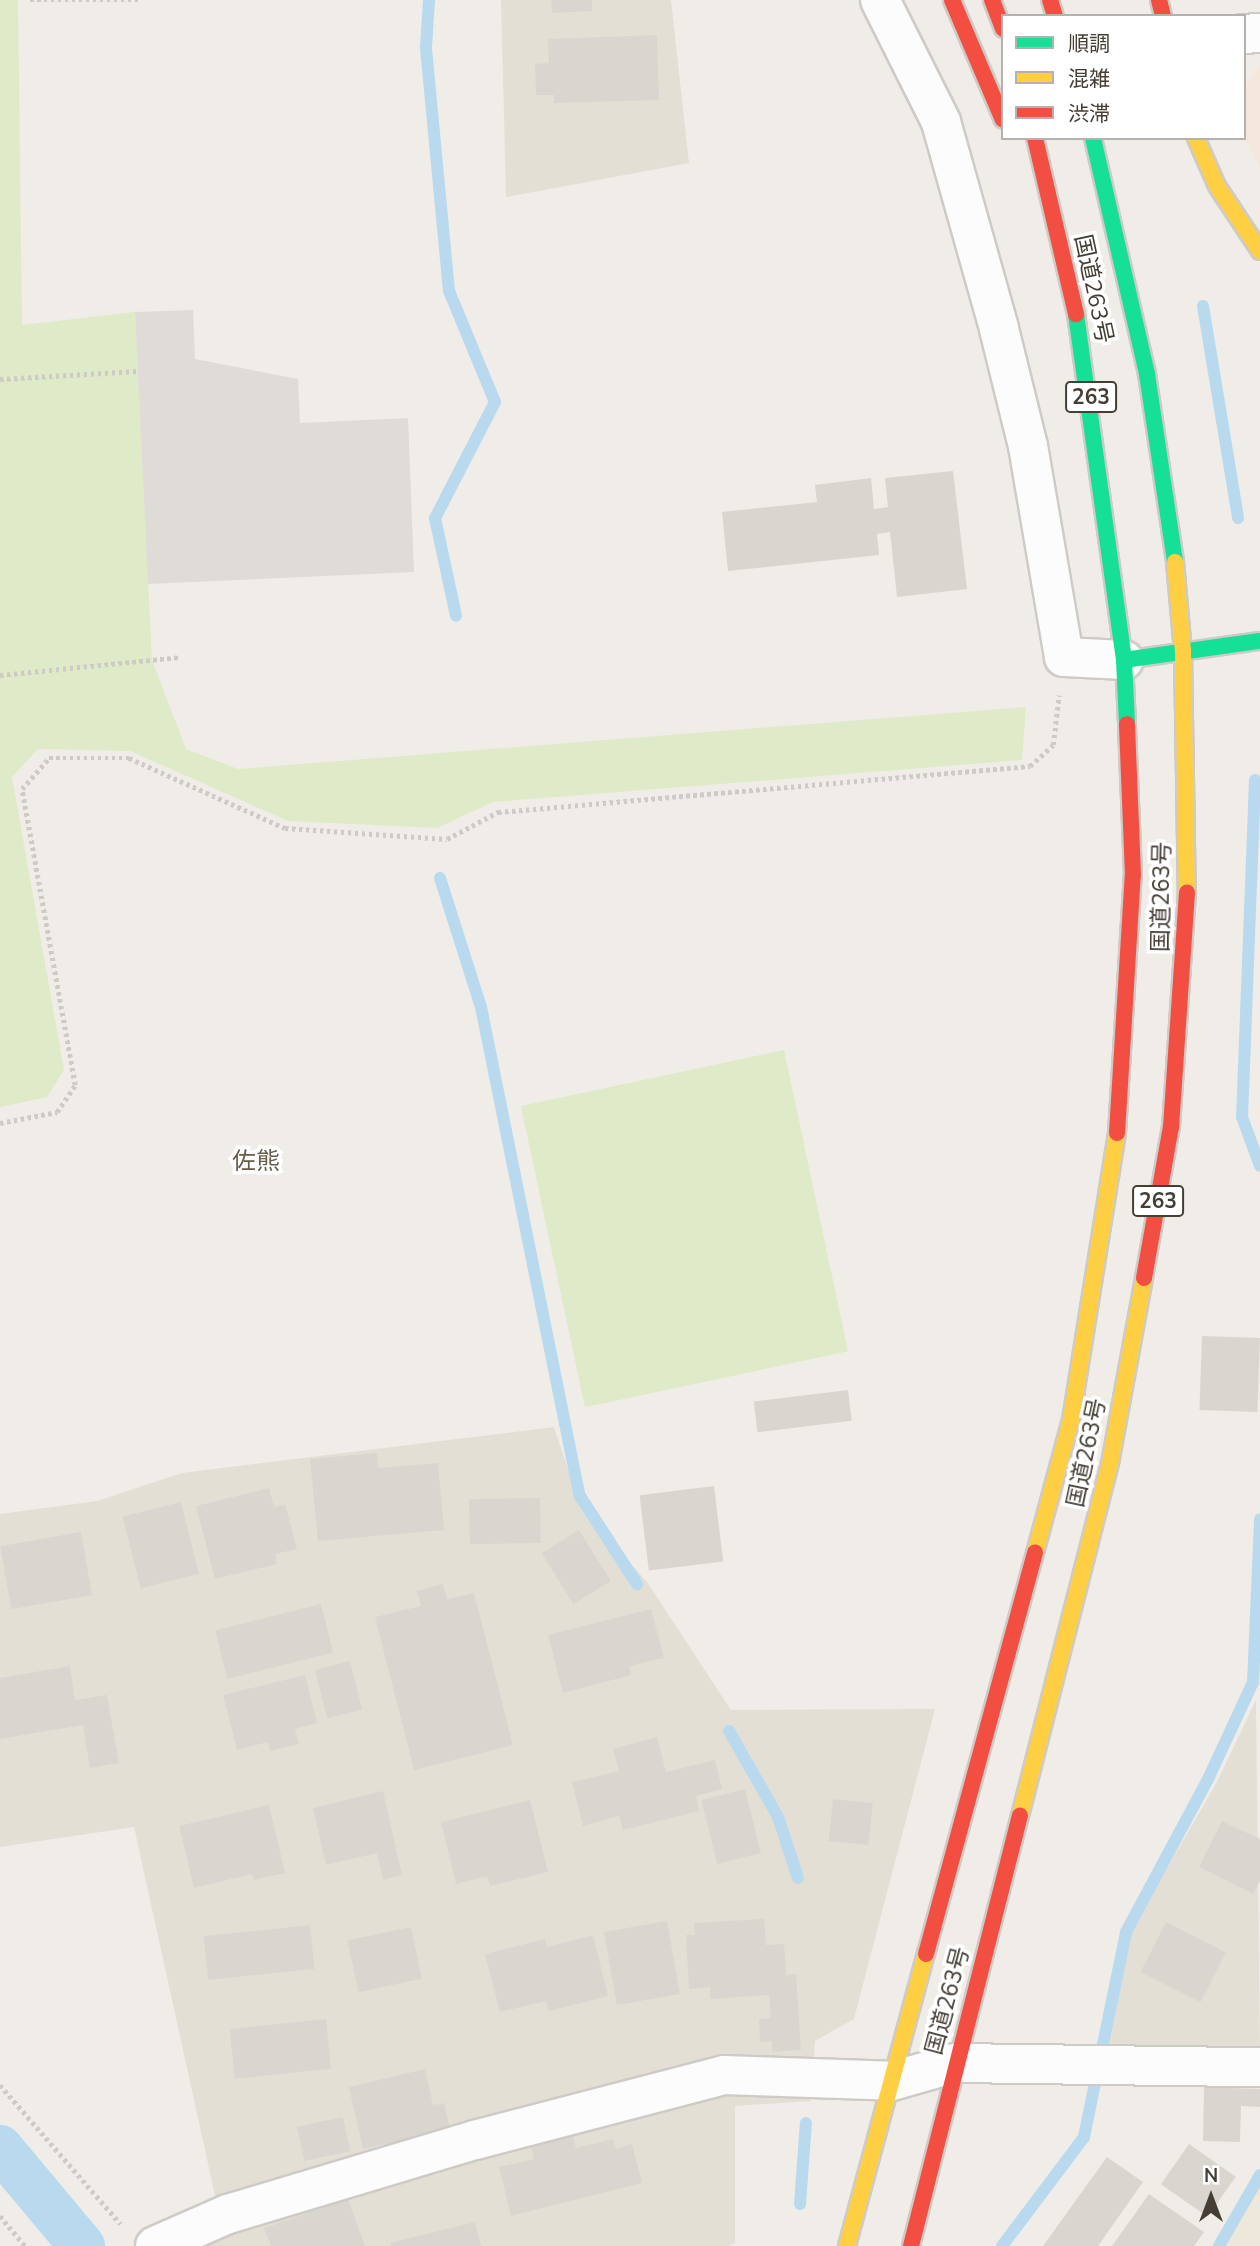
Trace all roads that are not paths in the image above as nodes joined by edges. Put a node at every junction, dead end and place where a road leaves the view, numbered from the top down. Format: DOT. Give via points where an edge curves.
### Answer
graph roads {
  1 [pos="880,0"];
  2 [pos="952,0"];
  3 [pos="992,0"];
  4 [pos="1001,24"];
  5 [pos="1001,115"];
  6 [pos="1035,140"];
  7 [pos="1093,140"];
  8 [pos="1197,140"];
  9 [pos="1028,188"];
  10 [pos="1260,251"];
  11 [pos="1082,337"];
  12 [pos="1260,641"];
  13 [pos="1184,651"];
  14 [pos="1124,660"];
  15 [pos="955,2063"];
  16 [pos="1260,2067"];
  17 [pos="892,2081"];
  18 [pos="143,2241"];
  19 [pos="847,2246"];
  20 [pos="911,2246"];
  1 -- 14 [label="street" via="942,122 1028,446 1064,657"];
  2 -- 5 [label="main road"];
  3 -- 4 [label="main road"];
  6 -- 11 [label="main road, 国道263号 / 263"];
  7 -- 13 [label="main road, 国道263号 / 263" via="1147,374 1174,546"];
  8 -- 10 [label="main road" via="1217,186"];
  9 -- 11 [label="main road"];
  11 -- 14 [label="main road, 国道263号 / 263"];
  12 -- 13 [label="main road"];
  13 -- 14 [label="main road"];
  13 -- 15 [label="main road, 国道263号 / 263" via="1187,910 1171,1127 1111,1458"];
  14 -- 17 [label="main road, 国道263号 / 263" via="1133,875 1113,1170 1071,1420"];
  15 -- 16 [label="street"];
  15 -- 17 [label="street"];
  15 -- 20 [label="main road, 国道263号 / 263"];
  17 -- 18 [label="street" via="724,2076 462,2143"];
  17 -- 19 [label="main road, 国道263号 / 263"];
}
